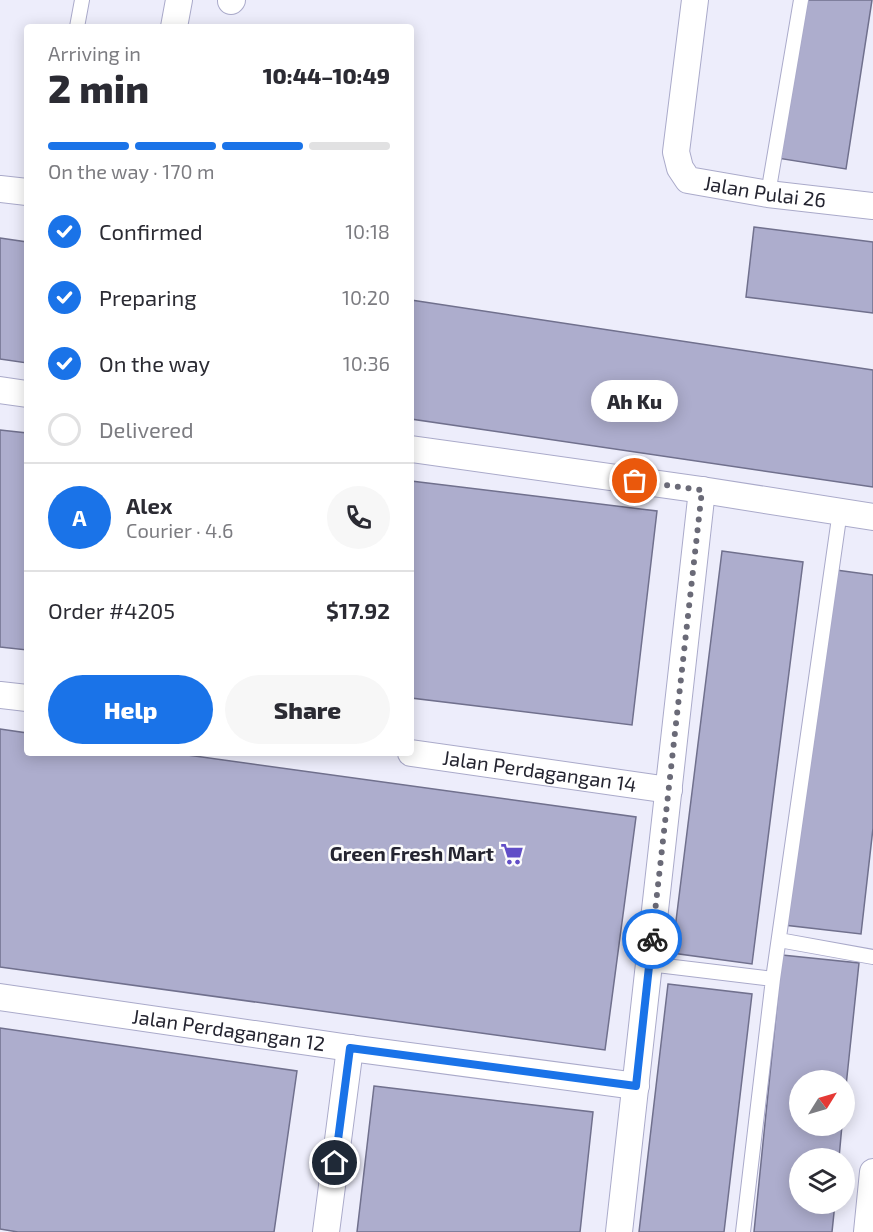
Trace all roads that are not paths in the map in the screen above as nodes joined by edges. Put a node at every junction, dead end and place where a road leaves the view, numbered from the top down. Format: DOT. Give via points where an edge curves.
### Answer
graph roads {
  1 [pos="82,0"];
  2 [pos="179,0"];
  3 [pos="695,0"];
  4 [pos="801,0"];
  5 [pos="78,24"];
  6 [pos="175,24"];
  7 [pos="0,189"];
  8 [pos="24,192"];
  9 [pos="768,194"];
  10 [pos="873,206"];
  11 [pos="0,390"];
  12 [pos="24,393"];
  13 [pos="414,448"];
  14 [pos="702,490"];
  15 [pos="840,511"];
  16 [pos="873,517"];
  17 [pos="0,695"];
  18 [pos="24,698"];
  19 [pos="414,753"];
  20 [pos="669,790"];
  21 [pos="779,939"];
  22 [pos="873,957"];
  23 [pos="649,964"];
  24 [pos="773,979"];
  25 [pos="0,997"];
  26 [pos="350,1048"];
  27 [pos="636,1086"];
  28 [pos="873,1172"];
  29 [pos="326,1232"];
  30 [pos="620,1232"];
  31 [pos="742,1232"];
  32 [pos="867,1232"];
  1 -- 5 [label="lane"];
  2 -- 6 [label="street"];
  3 -- 9 [label="street, Jalan Pulai 26" via="676,152 680,168 688,180"];
  4 -- 9 [label="lane"];
  7 -- 8 [label="street"];
  9 -- 10 [label="street, Jalan Pulai 26"];
  11 -- 12 [label="street"];
  13 -- 14 [label="street"];
  14 -- 15 [label="street"];
  14 -- 20 [label="street"];
  15 -- 16 [label="street"];
  15 -- 21 [label="lane"];
  17 -- 18 [label="street"];
  19 -- 20 [label="street, Jalan Perdagangan 14"];
  20 -- 23 [label="street"];
  21 -- 22 [label="lane"];
  21 -- 24 [label="lane"];
  23 -- 24 [label="lane"];
  23 -- 27 [label="street"];
  24 -- 31 [label="lane"];
  25 -- 26 [label="street, Jalan Perdagangan 12"];
  26 -- 27 [label="street, Jalan Perdagangan 12"];
  26 -- 29 [label="street"];
  27 -- 30 [label="street"];
  28 -- 32 [label="street"];
}
